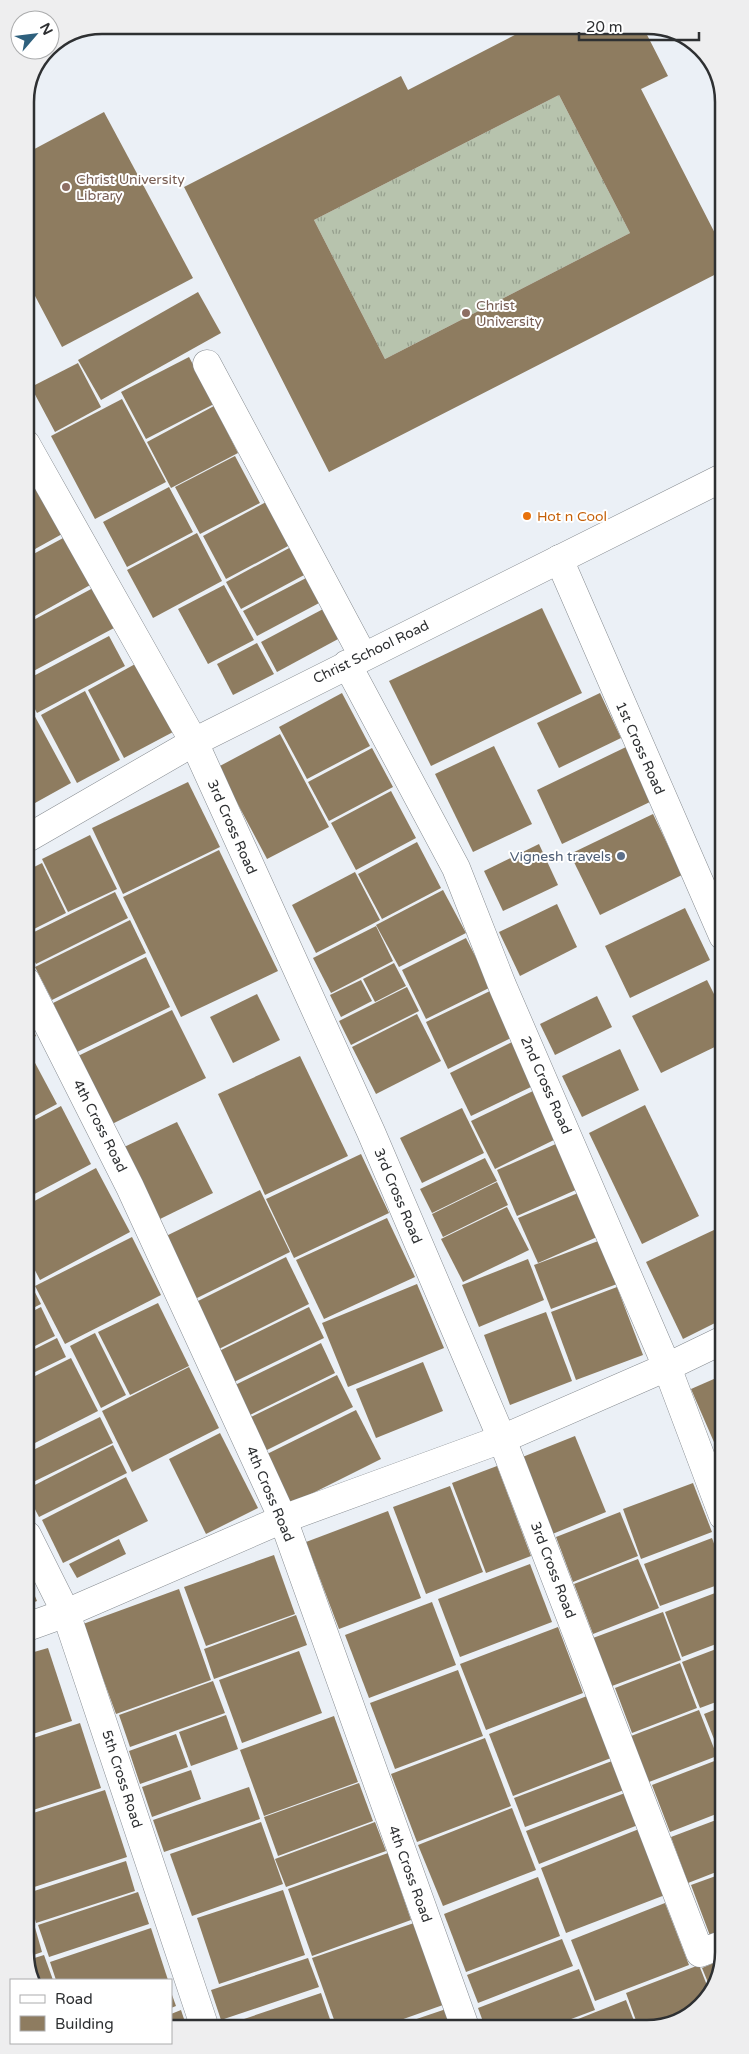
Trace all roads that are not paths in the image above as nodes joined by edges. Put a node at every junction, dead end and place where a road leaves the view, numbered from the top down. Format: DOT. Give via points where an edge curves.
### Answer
graph roads {
  1 [pos="207,364"];
  2 [pos="34,458"];
  3 [pos="715,482"];
  4 [pos="560,559"];
  5 [pos="355,660"];
  6 [pos="194,742"];
  7 [pos="34,834"];
  8 [pos="715,920"];
  9 [pos="34,997"];
  10 [pos="715,1344"];
  11 [pos="667,1367"];
  12 [pos="502,1439"];
  13 [pos="715,1495"];
  14 [pos="283,1519"];
  15 [pos="34,1549"];
  16 [pos="66,1613"];
  17 [pos="34,1624"];
  18 [pos="715,1947"];
  19 [pos="201,2020"];
  20 [pos="462,2020"];
  1 -- 5 [label="street, 2nd Cross Road"];
  2 -- 6 [label="street, 3rd Cross Road"];
  3 -- 4 [label="street, Christ School Road"];
  4 -- 5 [label="street, Christ School Road"];
  4 -- 8 [label="street, 1st Cross Road"];
  5 -- 6 [label="street, Christ School Road"];
  5 -- 11 [label="street, 2nd Cross Road" via="456,868 502,985"];
  6 -- 7 [label="street, Christ School Road"];
  6 -- 12 [label="street, 3rd Cross Road" via="371,1132"];
  9 -- 14 [label="street, 4th Cross Road" via="130,1187"];
  10 -- 11 [label="street"];
  11 -- 12 [label="street"];
  11 -- 13 [label="street, 2nd Cross Road"];
  12 -- 14 [label="street"];
  12 -- 18 [label="street, 3rd Cross Road" via="700,1953"];
  14 -- 16 [label="street"];
  14 -- 20 [label="street, 4th Cross Road"];
  15 -- 16 [label="street, 5th Cross Road"];
  16 -- 17 [label="street"];
  16 -- 19 [label="street, 5th Cross Road"];
}
